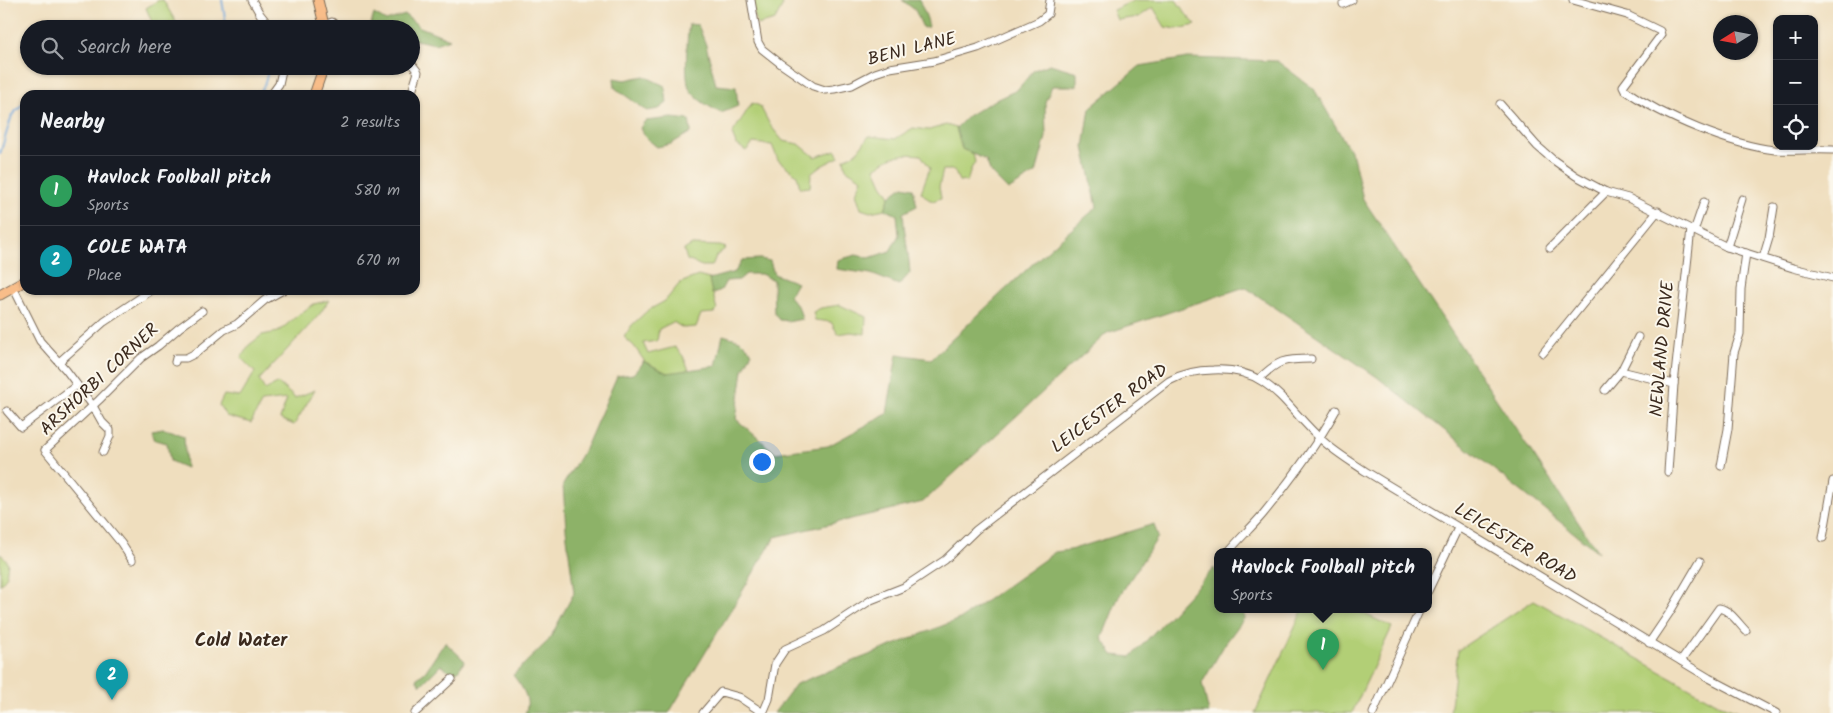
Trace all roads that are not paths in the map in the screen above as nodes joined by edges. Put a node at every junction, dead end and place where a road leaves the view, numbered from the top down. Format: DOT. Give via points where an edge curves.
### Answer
graph roads {
  1 [pos="252,0"];
  2 [pos="318,0"];
  3 [pos="751,0"];
  4 [pos="1050,0"];
  5 [pos="1352,0"];
  6 [pos="1573,0"];
  7 [pos="1343,4"];
  8 [pos="265,20"];
  9 [pos="322,20"];
  10 [pos="281,75"];
  11 [pos="321,75"];
  12 [pos="417,75"];
  13 [pos="275,90"];
  14 [pos="316,90"];
  15 [pos="413,90"];
  16 [pos="1500,104"];
  17 [pos="1833,150"];
  18 [pos="1606,192"];
  19 [pos="1742,199"];
  20 [pos="1704,202"];
  21 [pos="1774,207"];
  22 [pos="1658,212"];
  23 [pos="1692,230"];
  24 [pos="1727,247"];
  25 [pos="1550,248"];
  26 [pos="1746,253"];
  27 [pos="1763,258"];
  28 [pos="1833,278"];
  29 [pos="20,284"];
  30 [pos="13,287"];
  31 [pos="0,295"];
  32 [pos="144,295"];
  33 [pos="274,295"];
  34 [pos="202,311"];
  35 [pos="1638,337"];
  36 [pos="1542,353"];
  37 [pos="1311,359"];
  38 [pos="59,362"];
  39 [pos="174,362"];
  40 [pos="1621,371"];
  41 [pos="1259,379"];
  42 [pos="1674,384"];
  43 [pos="77,385"];
  44 [pos="1605,390"];
  45 [pos="93,406"];
  46 [pos="1336,410"];
  47 [pos="7,411"];
  48 [pos="1320,439"];
  49 [pos="103,452"];
  50 [pos="1721,466"];
  51 [pos="1668,472"];
  52 [pos="1833,481"];
  53 [pos="1458,528"];
  54 [pos="1823,538"];
  55 [pos="1232,548"];
  56 [pos="132,560"];
  57 [pos="1700,561"];
  58 [pos="1432,583"];
  59 [pos="1418,613"];
  60 [pos="1746,631"];
  61 [pos="1649,642"];
  62 [pos="1681,661"];
  63 [pos="452,679"];
  64 [pos="415,713"];
  65 [pos="703,713"];
  66 [pos="763,713"];
  67 [pos="1372,713"];
  68 [pos="1776,713"];
  1 -- 8 [label="street"];
  2 -- 9 [label="main road"];
  3 -- 4 [label="street, BENI LANE" via="762,49 813,86 825,90 852,85 890,68 934,61 978,48 1039,21 1048,14"];
  5 -- 7 [label="street"];
  6 -- 17 [label="street" via="1627,15 1660,30 1661,35 1623,86 1649,106 1753,147"];
  10 -- 13 [label="street"];
  11 -- 14 [label="main road"];
  12 -- 15 [label="street"];
  16 -- 18 [label="street" via="1552,160"];
  18 -- 22 [label="street"];
  18 -- 25 [label="street"];
  19 -- 24 [label="street"];
  20 -- 23 [label="street, NEWLAND DRIVE"];
  21 -- 27 [label="street"];
  22 -- 23 [label="street"];
  22 -- 36 [label="street"];
  23 -- 24 [label="street"];
  23 -- 42 [label="street, NEWLAND DRIVE"];
  24 -- 26 [label="street"];
  26 -- 27 [label="street"];
  26 -- 50 [label="street" via="1740,334 1734,353 1728,429"];
  27 -- 28 [label="street"];
  29 -- 30 [label="main road"];
  30 -- 31 [label="main road"];
  30 -- 38 [label="street" via="40,341"];
  32 -- 38 [label="street, ARSHORBI CORNER" via="104,322"];
  33 -- 39 [label="street" via="196,353 176,358"];
  34 -- 45 [label="street, ARSHORBI CORNER" via="141,358"];
  35 -- 40 [label="street"];
  37 -- 41 [label="street" via="1278,363"];
  38 -- 43 [label="street"];
  40 -- 42 [label="street"];
  40 -- 44 [label="street"];
  41 -- 48 [label="street, LEICESTER ROAD" via="1286,402"];
  41 -- 66 [label="street, LEICESTER ROAD" via="1241,372 1216,370 1185,374 1169,381 972,533 945,560 904,587 871,600 824,631 785,649 774,664 769,699"];
  42 -- 51 [label="street, NEWLAND DRIVE"];
  43 -- 45 [label="street"];
  43 -- 47 [label="street" via="21,427"];
  45 -- 49 [label="street" via="110,430"];
  45 -- 56 [label="street, ARSHORBI CORNER" via="45,450"];
  46 -- 48 [label="street"];
  48 -- 53 [label="street, LEICESTER ROAD" via="1365,471"];
  48 -- 55 [label="street" via="1261,516"];
  52 -- 54 [label="street"];
  53 -- 58 [label="street"];
  53 -- 61 [label="street, LEICESTER ROAD"];
  57 -- 61 [label="street"];
  59 -- 67 [label="street"];
  60 -- 62 [label="street" via="1728,612 1719,608"];
  61 -- 62 [label="street, LEICESTER ROAD"];
  62 -- 68 [label="street, LEICESTER ROAD"];
  63 -- 64 [label="street"];
  65 -- 66 [label="street" via="721,692 739,697"];
}
